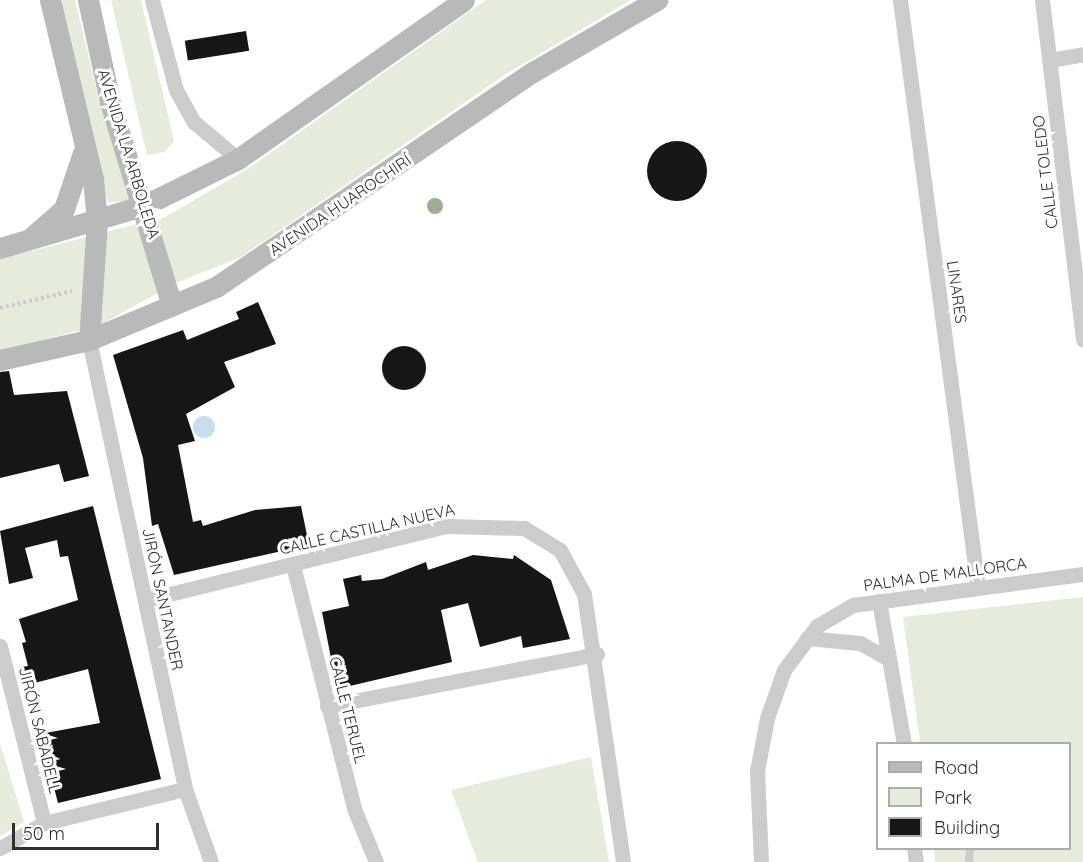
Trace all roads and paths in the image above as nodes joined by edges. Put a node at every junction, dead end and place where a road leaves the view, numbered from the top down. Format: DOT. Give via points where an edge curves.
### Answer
graph roads {
  1 [pos="50,0"];
  2 [pos="88,0"];
  3 [pos="152,0"];
  4 [pos="464,0"];
  5 [pos="657,0"];
  6 [pos="900,0"];
  7 [pos="1042,0"];
  8 [pos="1083,54"];
  9 [pos="1050,60"];
  10 [pos="85,132"];
  11 [pos="238,159"];
  12 [pos="145,205"];
  13 [pos="97,221"];
  14 [pos="24,242"];
  15 [pos="0,248"];
  16 [pos="92,286"];
  17 [pos="172,306"];
  18 [pos="0,308"];
  19 [pos="89,340"];
  20 [pos="1083,340"];
  21 [pos="0,360"];
  22 [pos="293,565"];
  23 [pos="1083,574"];
  24 [pos="978,588"];
  25 [pos="146,600"];
  26 [pos="879,601"];
  27 [pos="807,638"];
  28 [pos="0,646"];
  29 [pos="597,654"];
  30 [pos="889,659"];
  31 [pos="327,706"];
  32 [pos="904,742"];
  33 [pos="185,789"];
  34 [pos="44,823"];
  35 [pos="0,848"];
  36 [pos="211,862"];
  37 [pos="376,862"];
  38 [pos="623,862"];
  39 [pos="761,862"];
  1 -- 10 [label="street, AVENIDA LA ARBOLEDA"];
  2 -- 12 [label="street, AVENIDA LA ARBOLEDA" via="110,102"];
  3 -- 11 [label="street" via="176,90 194,122"];
  4 -- 11 [label="street"];
  5 -- 17 [label="street, AVENIDA HUAROCHIRÍ" via="531,73 216,287"];
  6 -- 24 [label="street, LINARES"];
  7 -- 9 [label="street, CALLE TOLEDO"];
  8 -- 9 [label="street"];
  9 -- 20 [label="street, CALLE TOLEDO"];
  10 -- 13 [label="street, AVENIDA LA ARBOLEDA"];
  10 -- 14 [label="street" via="81,169 64,209"];
  11 -- 12 [label="street"];
  12 -- 13 [label="street"];
  12 -- 17 [label="street, AVENIDA LA ARBOLEDA"];
  13 -- 14 [label="street"];
  13 -- 16 [label="street, AVENIDA LA ARBOLEDA"];
  14 -- 15 [label="street"];
  16 -- 18 [label="path"];
  16 -- 19 [label="street, AVENIDA LA ARBOLEDA"];
  17 -- 19 [label="street, AVENIDA HUAROCHIRÍ"];
  19 -- 21 [label="street, AVENIDA HUAROCHIRÍ"];
  19 -- 25 [label="street, JIRÓN SANTANDER"];
  22 -- 25 [label="street, CALLE CASTILLA NUEVA"];
  22 -- 29 [label="street, CALLE CASTILLA NUEVA" via="447,526 525,528 560,550 584,594"];
  22 -- 31 [label="street, CALLE TERUEL"];
  23 -- 24 [label="street, PALMA DE MALLORCA"];
  24 -- 26 [label="street, PALMA DE MALLORCA"];
  25 -- 33 [label="street, JIRÓN SANTANDER"];
  26 -- 27 [label="street, PALMA DE MALLORCA" via="853,605 817,626"];
  26 -- 30 [label="street"];
  27 -- 30 [label="street" via="860,643"];
  27 -- 39 [label="street, PALMA DE MALLORCA" via="784,670 767,718 757,771"];
  28 -- 34 [label="street, JIRÓN SABADELL"];
  29 -- 31 [label="street"];
  29 -- 38 [label="street, CALLE CASTILLA NUEVA"];
  30 -- 32 [label="street"];
  31 -- 37 [label="street, CALLE TERUEL" via="355,811"];
  33 -- 34 [label="street"];
  33 -- 36 [label="street, JIRÓN SANTANDER"];
  34 -- 35 [label="street"];
}
